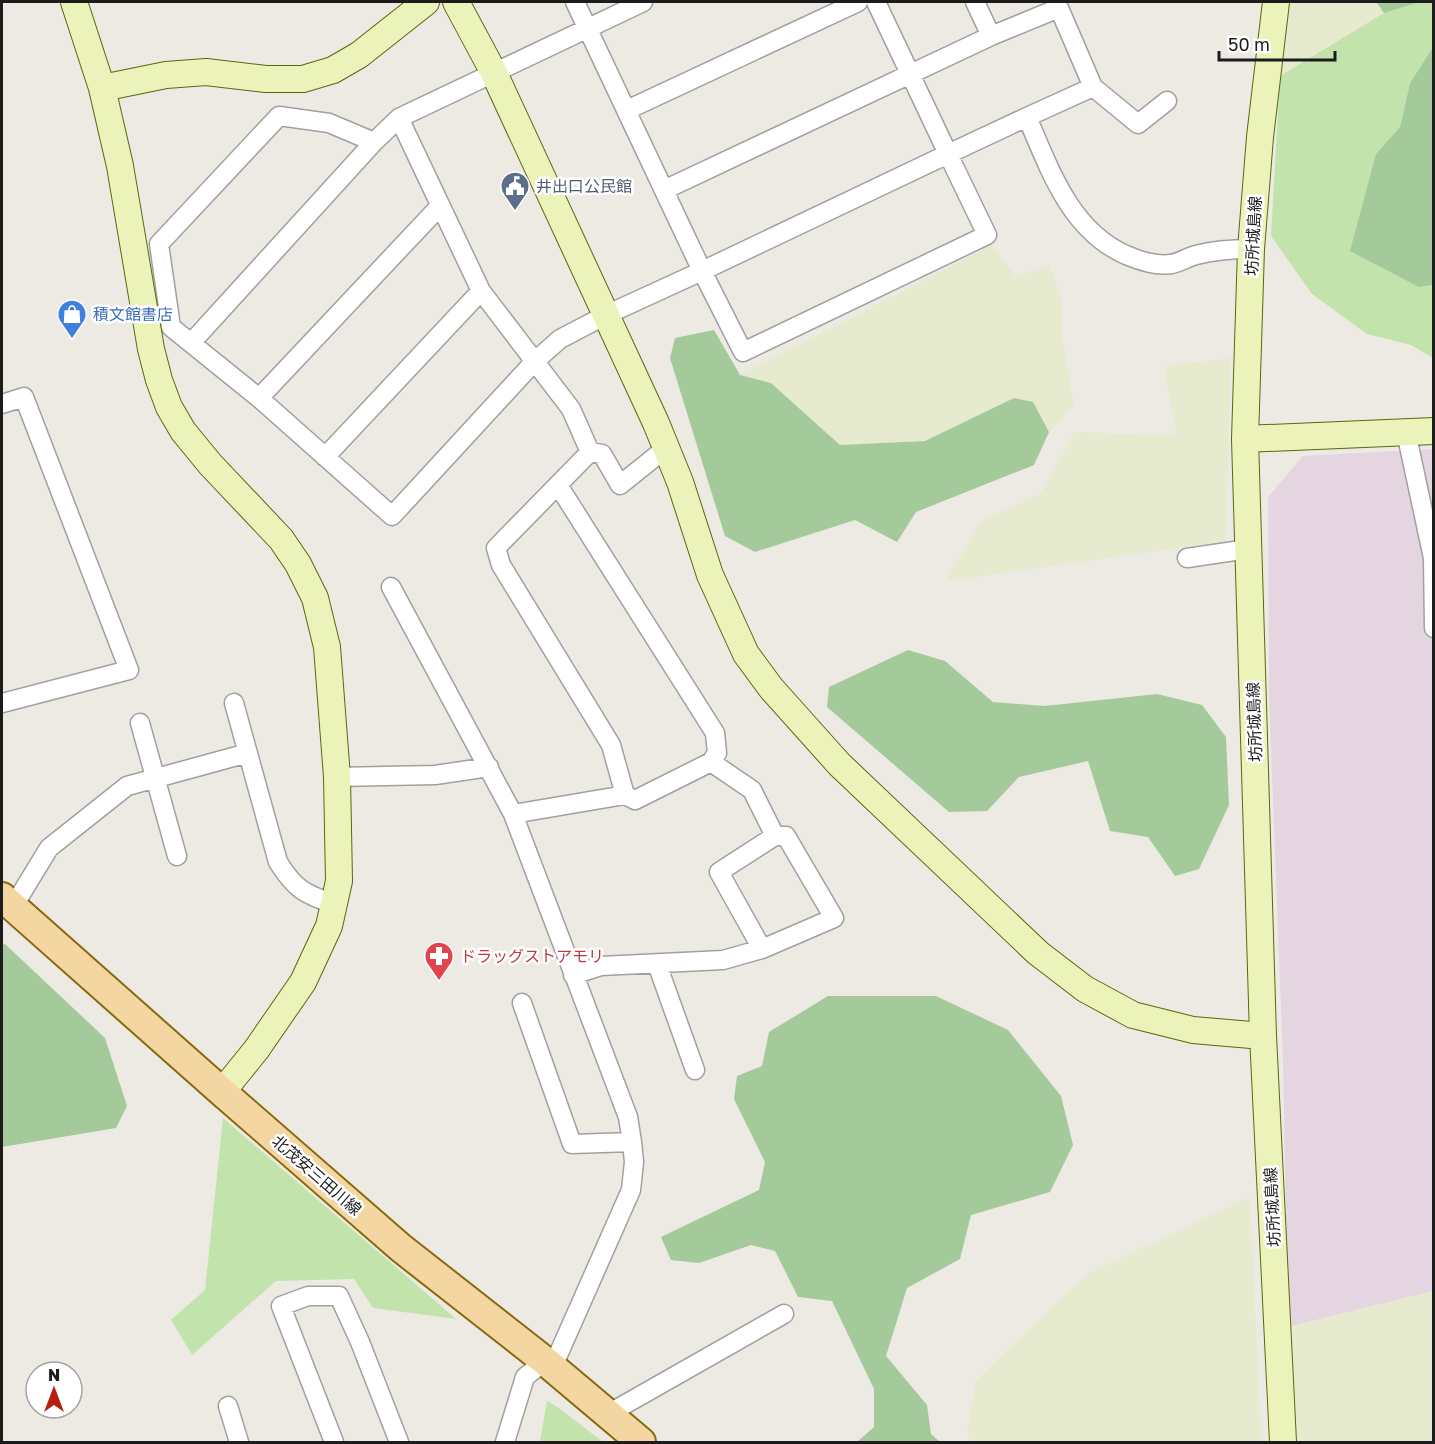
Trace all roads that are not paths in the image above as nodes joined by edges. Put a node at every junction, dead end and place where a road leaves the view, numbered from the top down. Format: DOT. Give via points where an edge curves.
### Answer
graph roads {
  1 [pos="74,2"];
  2 [pos="426,2"];
  3 [pos="456,2"];
  4 [pos="575,2"];
  5 [pos="643,2"];
  6 [pos="858,2"];
  7 [pos="876,2"];
  8 [pos="975,2"];
  9 [pos="1276,2"];
  10 [pos="588,28"];
  11 [pos="991,36"];
  12 [pos="494,73"];
  13 [pos="910,75"];
  14 [pos="1094,87"];
  15 [pos="102,88"];
  16 [pos="1167,101"];
  17 [pos="627,110"];
  18 [pos="1027,117"];
  19 [pos="399,118"];
  20 [pos="374,142"];
  21 [pos="948,154"];
  22 [pos="664,190"];
  23 [pos="440,206"];
  24 [pos="1251,249"];
  25 [pos="702,271"];
  26 [pos="481,291"];
  27 [pos="606,315"];
  28 [pos="191,343"];
  29 [pos="534,362"];
  30 [pos="259,398"];
  31 [pos="2,404"];
  32 [pos="1434,431"];
  33 [pos="1406,432"];
  34 [pos="1245,439"];
  35 [pos="666,448"];
  36 [pos="590,452"];
  37 [pos="325,457"];
  38 [pos="558,485"];
  39 [pos="1248,549"];
  40 [pos="1187,558"];
  41 [pos="391,587"];
  42 [pos="1434,628"];
  43 [pos="2,703"];
  44 [pos="234,703"];
  45 [pos="140,723"];
  46 [pos="248,753"];
  47 [pos="711,762"];
  48 [pos="489,767"];
  49 [pos="337,777"];
  50 [pos="155,778"];
  51 [pos="625,795"];
  52 [pos="513,814"];
  53 [pos="775,836"];
  54 [pos="177,856"];
  55 [pos="7,902"];
  56 [pos="334,904"];
  57 [pos="762,949"];
  58 [pos="657,964"];
  59 [pos="573,975"];
  60 [pos="522,1003"];
  61 [pos="1263,1036"];
  62 [pos="695,1070"];
  63 [pos="222,1092"];
  64 [pos="632,1143"];
  65 [pos="784,1314"];
  66 [pos="545,1361"];
  67 [pos="228,1406"];
  68 [pos="608,1414"];
  69 [pos="239,1443"];
  70 [pos="334,1443"];
  71 [pos="399,1443"];
  72 [pos="505,1443"];
  73 [pos="641,1443"];
  74 [pos="1283,1443"];
  1 -- 15 [label="street"];
  2 -- 15 [label="street" via="359,55 333,70 303,79 206,72 166,75"];
  3 -- 12 [label="street"];
  4 -- 10 [label="street"];
  5 -- 10 [label="street"];
  6 -- 17 [label="street"];
  7 -- 13 [label="street"];
  8 -- 11 [label="street"];
  9 -- 24 [label="street, 坊所城島線"];
  10 -- 12 [label="street"];
  10 -- 17 [label="street"];
  11 -- 13 [label="street"];
  11 -- 14 [label="street" via="1059,8"];
  12 -- 19 [label="street"];
  12 -- 27 [label="street"];
  13 -- 21 [label="street"];
  13 -- 22 [label="street"];
  14 -- 16 [label="street" via="1138,124"];
  14 -- 18 [label="street"];
  15 -- 49 [label="street" via="159,380 183,431 281,539 315,598 327,647"];
  17 -- 22 [label="street"];
  18 -- 21 [label="street"];
  18 -- 24 [label="street" via="1070,207 1088,229 1113,249 1146,263 1171,264 1194,255"];
  19 -- 20 [label="street"];
  19 -- 23 [label="street"];
  20 -- 28 [label="street"];
  20 -- 28 [label="street" via="329,123 279,116 159,244 171,327"];
  21 -- 25 [label="street"];
  21 -- 25 [label="street" via="987,235 743,352"];
  22 -- 25 [label="street"];
  23 -- 26 [label="street"];
  23 -- 30 [label="street"];
  24 -- 34 [label="street, 坊所城島線"];
  25 -- 27 [label="street"];
  26 -- 29 [label="street"];
  26 -- 37 [label="street"];
  27 -- 29 [label="street" via="560,339"];
  27 -- 35 [label="street"];
  28 -- 30 [label="street"];
  29 -- 36 [label="street" via="571,409"];
  29 -- 37 [label="street" via="392,516"];
  30 -- 37 [label="street"];
  31 -- 43 [label="street" via="24,397 129,670"];
  32 -- 33 [label="street"];
  33 -- 34 [label="street"];
  33 -- 42 [label="street" via="1433,558"];
  34 -- 39 [label="street, 坊所城島線"];
  35 -- 36 [label="street" via="620,485 602,454"];
  35 -- 61 [label="street" via="681,482 710,575 746,654 839,764 1038,953 1085,988 1133,1015 1193,1030"];
  36 -- 38 [label="street"];
  38 -- 47 [label="street" via="715,733 717,753"];
  38 -- 51 [label="street" via="496,548 501,565 611,745"];
  39 -- 40 [label="street"];
  39 -- 61 [label="street, 坊所城島線"];
  41 -- 48 [label="street"];
  44 -- 46 [label="street"];
  45 -- 50 [label="street"];
  46 -- 50 [label="street"];
  46 -- 56 [label="street" via="278,862 290,881 303,891"];
  47 -- 51 [label="street" via="635,800"];
  47 -- 53 [label="street" via="752,790"];
  48 -- 49 [label="street" via="435,775"];
  48 -- 52 [label="street"];
  49 -- 56 [label="street" via="339,880"];
  50 -- 54 [label="street"];
  50 -- 55 [label="street" via="127,786 49,848"];
  51 -- 52 [label="street"];
  52 -- 59 [label="street"];
  53 -- 57 [label="street" via="719,872"];
  53 -- 57 [label="street" via="786,836 834,918"];
  55 -- 63 [label="main road, 北茂安三田川線"];
  56 -- 63 [label="street" via="329,926 303,982"];
  57 -- 58 [label="street" via="723,960"];
  58 -- 59 [label="street" via="601,966"];
  58 -- 62 [label="street"];
  59 -- 64 [label="street" via="628,1117"];
  60 -- 64 [label="street" via="573,1144"];
  61 -- 74 [label="street, 坊所城島線"];
  63 -- 66 [label="main road, 北茂安三田川線" via="401,1248"];
  64 -- 66 [label="street" via="631,1190 558,1355"];
  65 -- 68 [label="street"];
  66 -- 68 [label="main road, 北茂安三田川線"];
  66 -- 72 [label="street" via="525,1377"];
  67 -- 69 [label="street"];
  68 -- 73 [label="main road, 北茂安三田川線"];
  70 -- 71 [label="street" via="280,1306 308,1296 339,1296"];
}
